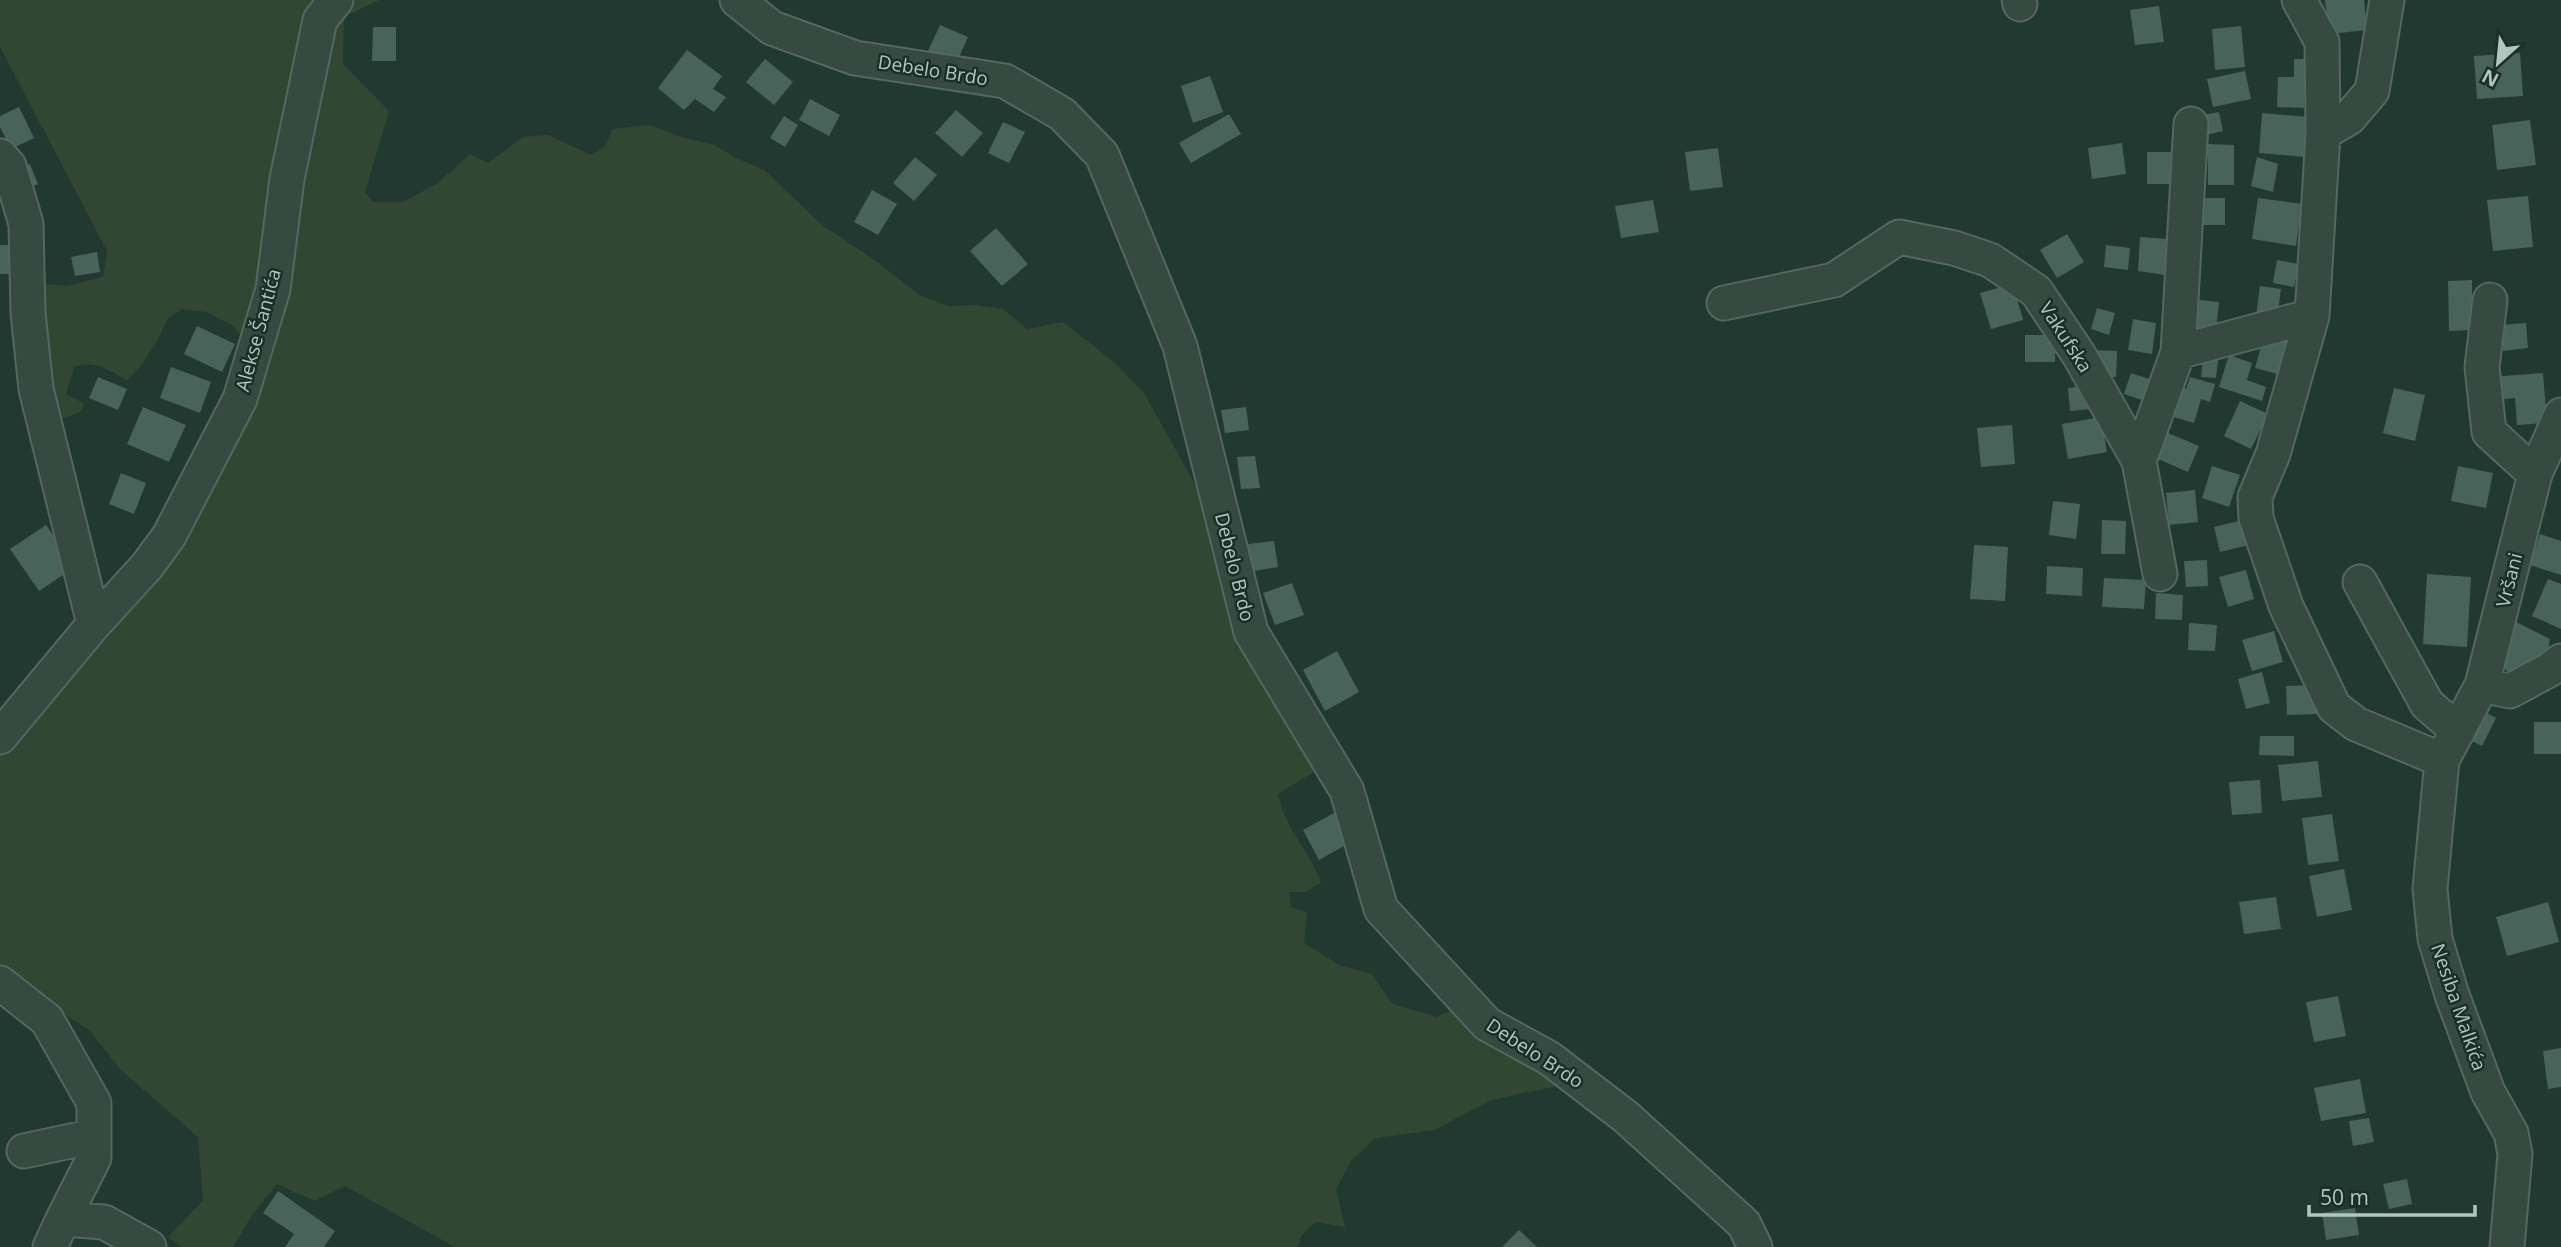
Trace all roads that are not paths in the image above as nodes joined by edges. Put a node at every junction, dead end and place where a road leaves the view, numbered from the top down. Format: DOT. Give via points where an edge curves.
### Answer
graph roads {
  1 [pos="336,0"];
  2 [pos="737,0"];
  3 [pos="2299,0"];
  4 [pos="2394,5"];
  5 [pos="2191,124"];
  6 [pos="2323,133"];
  7 [pos="0,156"];
  8 [pos="2490,300"];
  9 [pos="1724,303"];
  10 [pos="14,308"];
  11 [pos="2312,316"];
  12 [pos="2178,352"];
  13 [pos="2561,415"];
  14 [pos="2140,461"];
  15 [pos="2535,474"];
  16 [pos="2160,574"];
  17 [pos="2360,582"];
  18 [pos="94,624"];
  19 [pos="2561,661"];
  20 [pos="2482,685"];
  21 [pos="2458,731"];
  22 [pos="0,737"];
  23 [pos="2442,760"];
  24 [pos="0,983"];
  25 [pos="94,1136"];
  26 [pos="24,1151"];
  27 [pos="56,1233"];
  28 [pos="149,1247"];
  29 [pos="1755,1247"];
  30 [pos="2507,1247"];
  1 -- 18 [label="street, Alekse Šantića" via="320,20 287,179 274,289 240,399 169,536"];
  2 -- 29 [label="street, Debelo Brdo" via="772,28 855,58 1006,81 1062,114 1102,155 1180,346 1251,632 1347,791 1381,909 1487,1024 1549,1058 1626,1117 1744,1224"];
  3 -- 6 [label="street" via="2322,42"];
  4 -- 6 [label="street" via="2372,91 2349,118"];
  5 -- 12 [label="street, Vakufska"];
  6 -- 11 [label="street"];
  7 -- 10 [label="street" via="9,166 26,224"];
  8 -- 15 [label="street" via="2482,367 2489,432"];
  9 -- 14 [label="street, Vakufska" via="1834,280 1899,237 1990,260 2036,291"];
  10 -- 18 [label="street"];
  11 -- 12 [label="street"];
  11 -- 23 [label="street" via="2273,454 2255,497 2256,518 2286,606 2334,707 2356,724"];
  12 -- 14 [label="street, Vakufska"];
  13 -- 15 [label="street, Vršani"];
  14 -- 16 [label="street, Vakufska"];
  15 -- 20 [label="street, Vršani"];
  17 -- 21 [label="street" via="2427,704"];
  18 -- 22 [label="street, Alekse Šantića"];
  19 -- 20 [label="street" via="2510,691"];
  20 -- 21 [label="street, Vršani"];
  21 -- 23 [label="street, Vršani"];
  23 -- 30 [label="street, Nesiba Malkića" via="2430,889 2435,939 2488,1092 2511,1133 2515,1154"];
  24 -- 25 [label="street" via="47,1020 94,1103"];
  25 -- 26 [label="street"];
  25 -- 27 [label="street" via="94,1158"];
  27 -- 28 [label="street" via="104,1222"];
}
